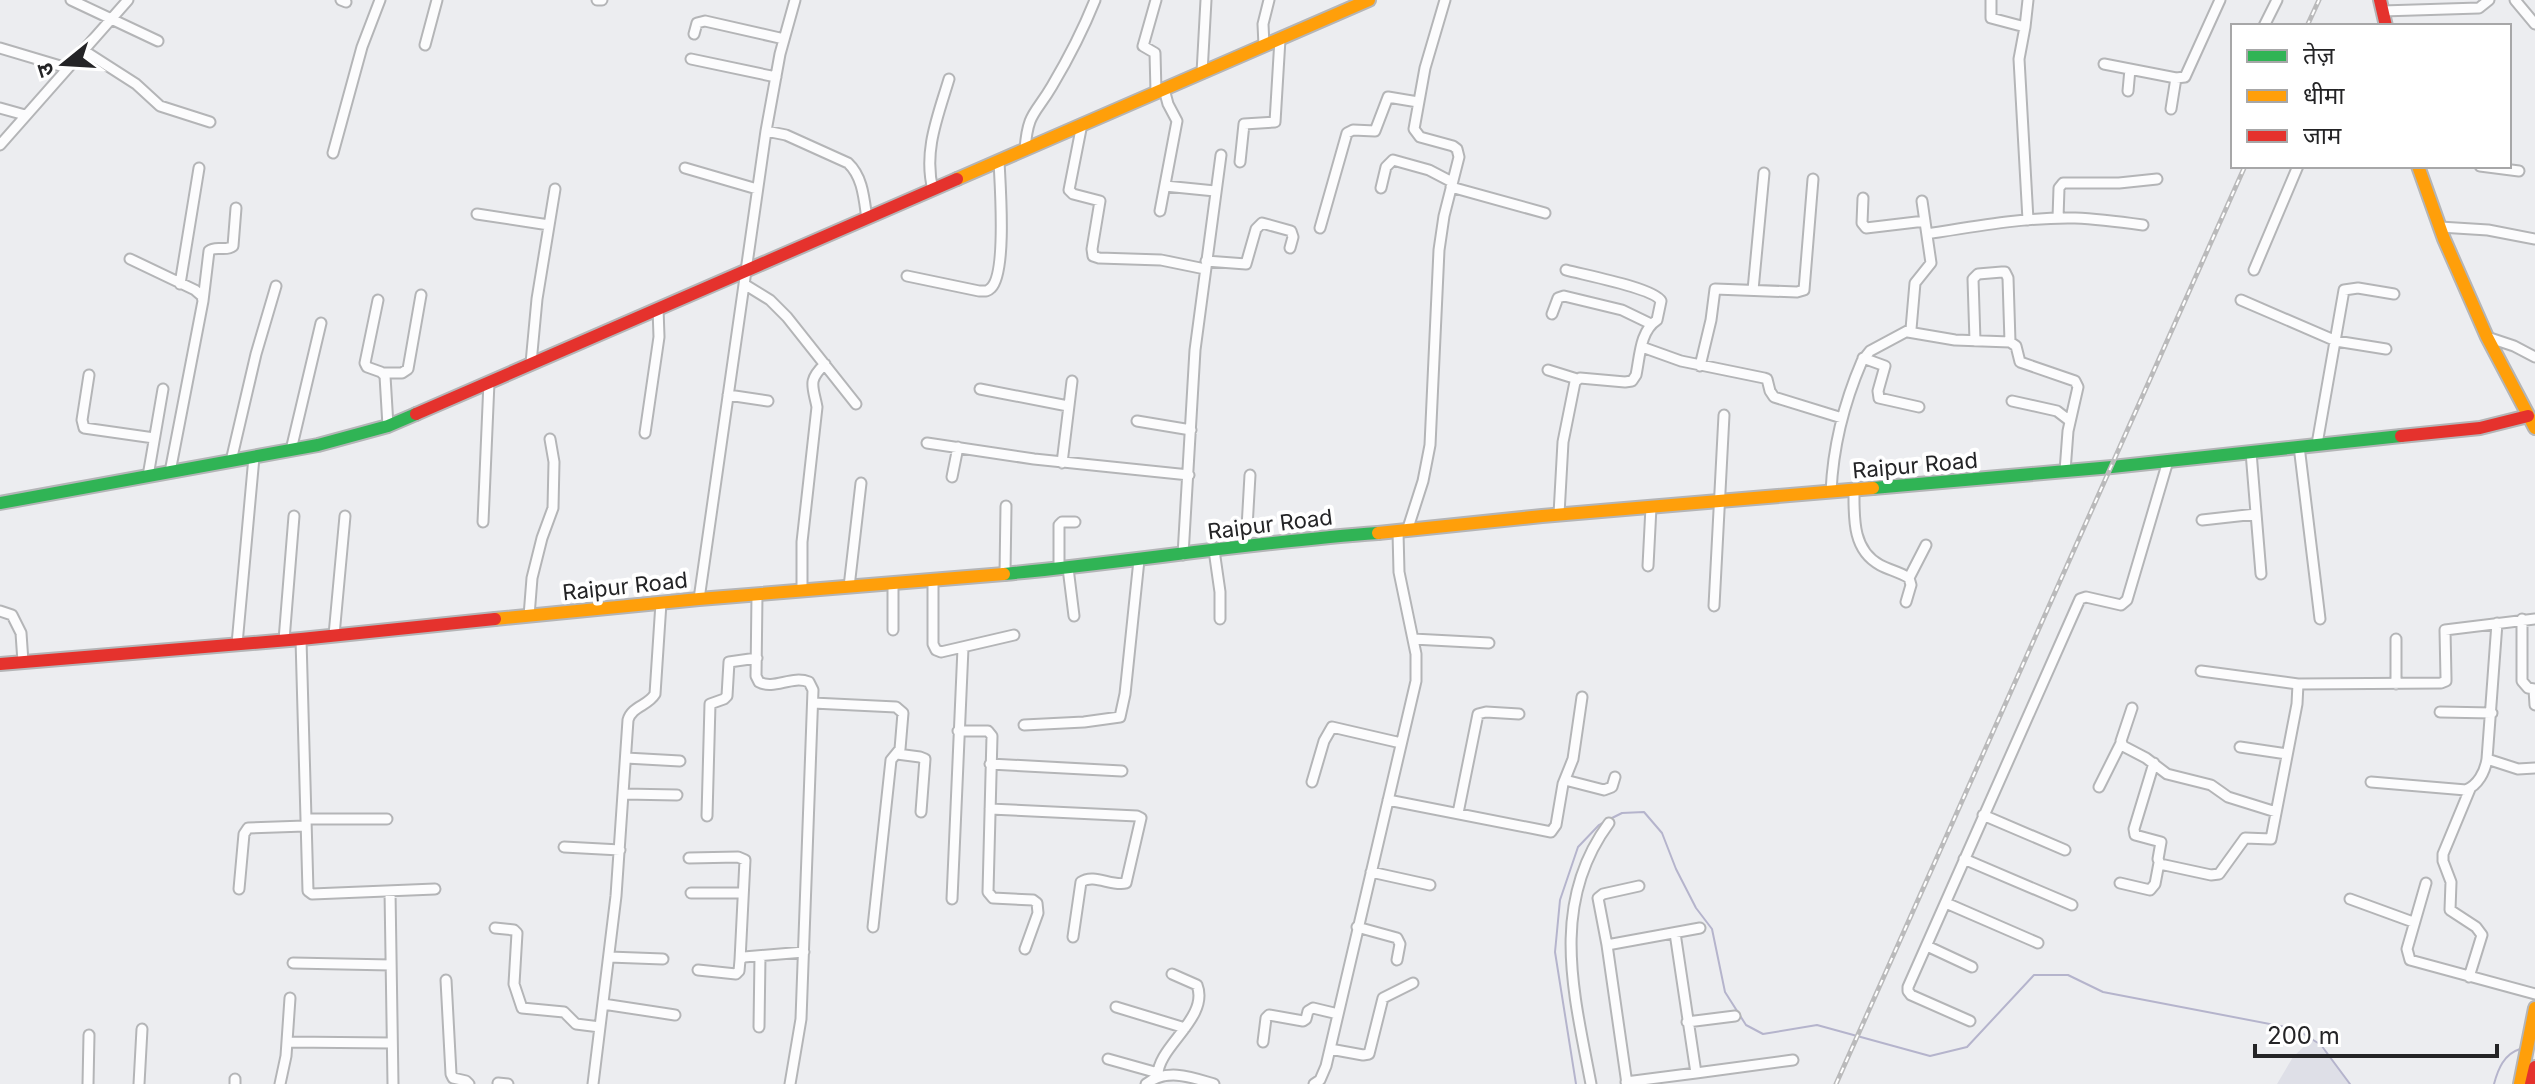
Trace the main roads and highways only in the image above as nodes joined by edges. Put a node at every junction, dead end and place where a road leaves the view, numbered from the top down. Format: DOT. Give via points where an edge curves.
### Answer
graph roads {
  1 [pos="1369,0"];
  2 [pos="2419,168"];
  3 [pos="2528,416"];
  4 [pos="2535,428"];
  5 [pos="0,503"];
  6 [pos="0,664"];
  7 [pos="2535,1008"];
  8 [pos="2535,1067"];
  9 [pos="2520,1084"];
  10 [pos="2531,1084"];
  1 -- 5 [label="main road" via="388,426 291,450"];
  2 -- 3 [label="main road" via="2487,337"];
  3 -- 4 [label="main road"];
  3 -- 6 [label="main road, Raipur Road" via="2480,428 2168,461 1296,539 1005,574"];
  7 -- 9 [label="main road"];
  8 -- 10 [label="main road"];
}
